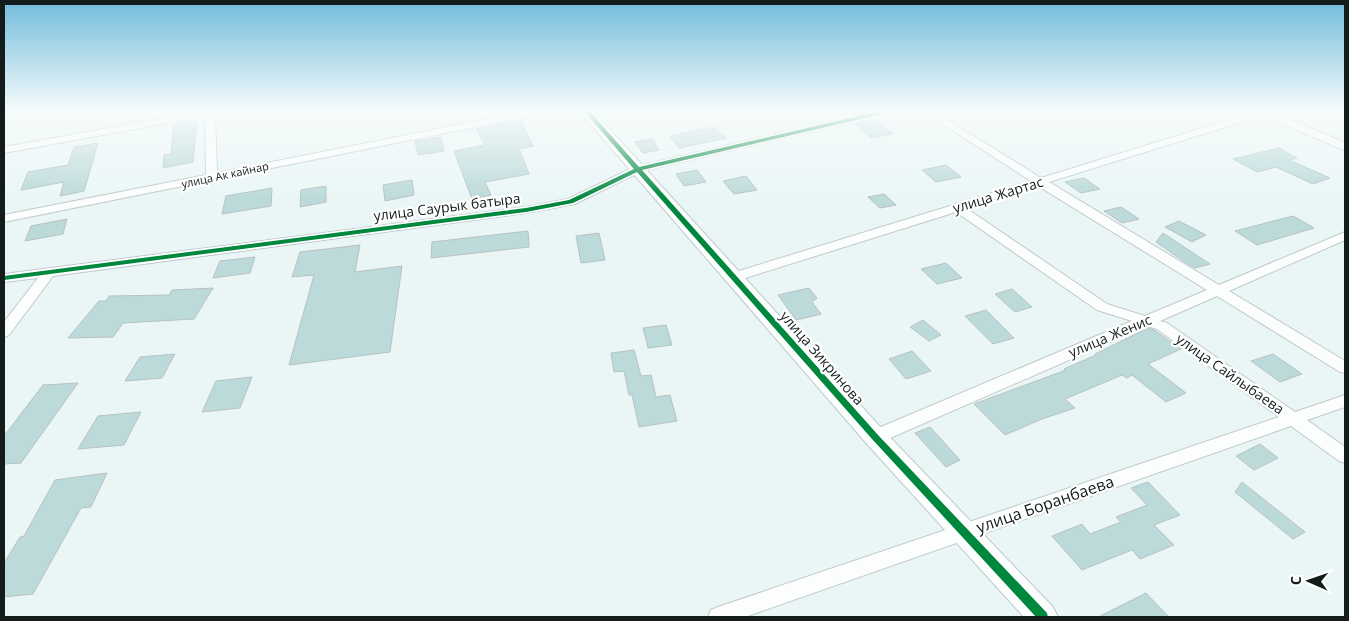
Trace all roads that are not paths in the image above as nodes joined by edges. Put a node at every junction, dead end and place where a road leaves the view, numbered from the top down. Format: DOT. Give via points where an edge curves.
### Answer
graph roads {
  1 [pos="53,141"];
  2 [pos="211,141"];
  3 [pos="393,141"];
  4 [pos="612,141"];
  5 [pos="760,141"];
  6 [pos="975,141"];
  7 [pos="1171,141"];
  8 [pos="1331,141"];
  9 [pos="1345,147"];
  10 [pos="4,150"];
  11 [pos="638,170"];
  12 [pos="212,178"];
  13 [pos="1040,182"];
  14 [pos="958,208"];
  15 [pos="4,219"];
  16 [pos="1345,236"];
  17 [pos="50,271"];
  18 [pos="734,276"];
  19 [pos="4,278"];
  20 [pos="1218,290"];
  21 [pos="1146,321"];
  22 [pos="4,332"];
  23 [pos="1345,368"];
  24 [pos="1345,401"];
  25 [pos="1294,419"];
  26 [pos="875,437"];
  27 [pos="1345,456"];
  28 [pos="964,532"];
  29 [pos="718,617"];
  30 [pos="1043,617"];
  1 -- 10 [label="street"];
  2 -- 12 [label="street"];
  3 -- 12 [label="street, улица Ак кайнар"];
  4 -- 11 [label="street, улица Зикринова"];
  5 -- 11 [label="street, улица Саурык батыра"];
  6 -- 13 [label="street"];
  7 -- 13 [label="street, улица Жартас"];
  8 -- 9 [label="street"];
  11 -- 17 [label="street, улица Саурык батыра" via="571,202 526,210"];
  11 -- 18 [label="street, улица Зикринова"];
  12 -- 15 [label="street, улица Ак кайнар"];
  13 -- 14 [label="street, улица Жартас"];
  13 -- 20 [label="street"];
  14 -- 18 [label="street, улица Жартас"];
  14 -- 21 [label="street, улица Сайлыбаева" via="1102,307"];
  16 -- 20 [label="street, улица Женис"];
  17 -- 19 [label="street, улица Саурык батыра"];
  17 -- 22 [label="street"];
  18 -- 26 [label="street, улица Зикринова"];
  20 -- 21 [label="street, улица Женис"];
  20 -- 23 [label="street"];
  21 -- 25 [label="street, улица Сайлыбаева" via="1162,326"];
  21 -- 26 [label="street, улица Женис"];
  24 -- 25 [label="street, улица Боранбаева"];
  25 -- 27 [label="street, улица Сайлыбаева"];
  25 -- 28 [label="street, улица Боранбаева"];
  26 -- 28 [label="street, улица Зикринова"];
  28 -- 29 [label="street, улица Боранбаева"];
  28 -- 30 [label="street, улица Зикринова"];
}
